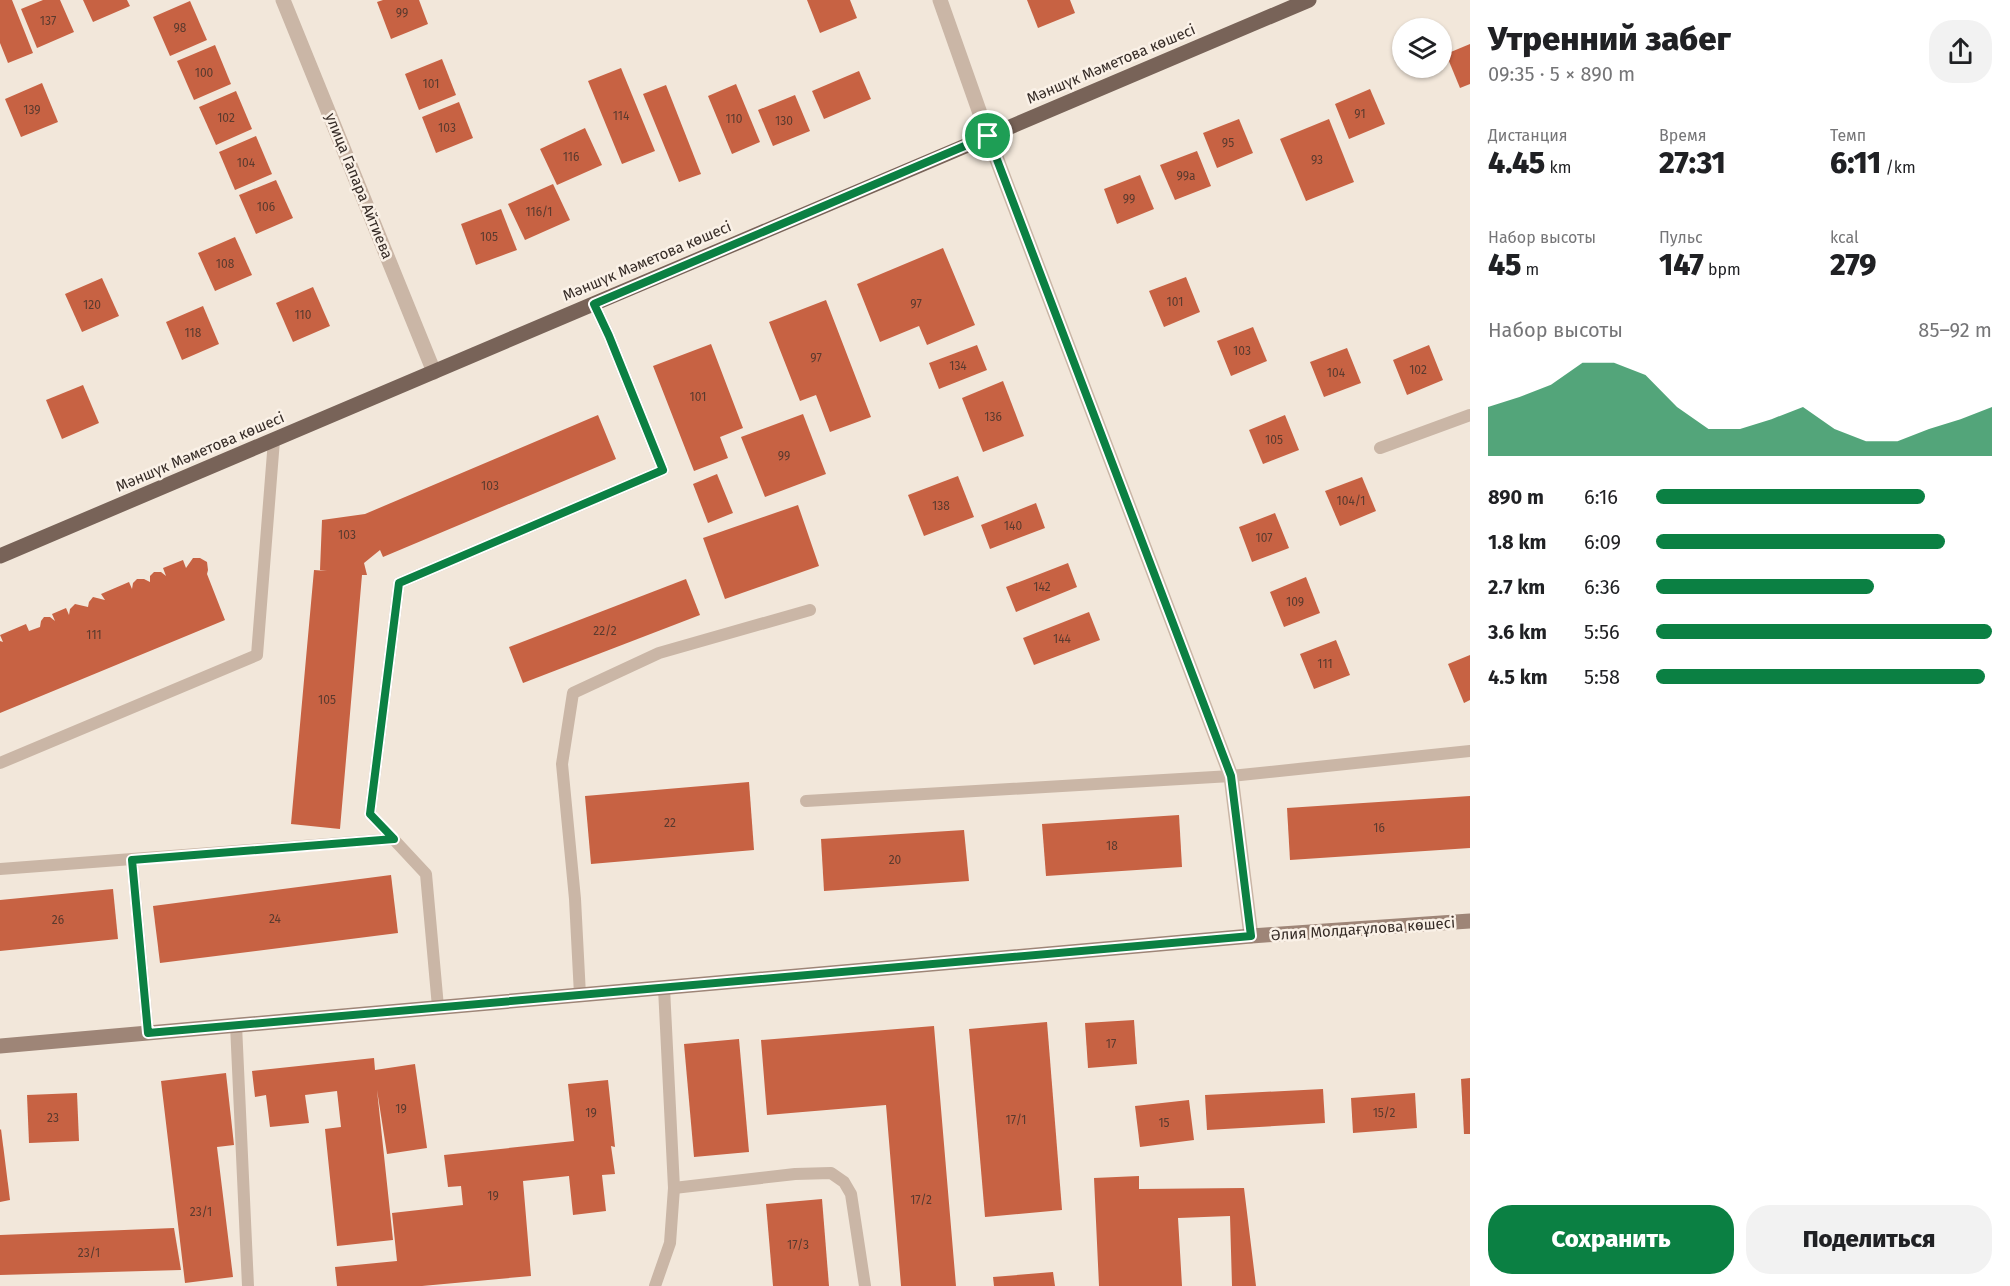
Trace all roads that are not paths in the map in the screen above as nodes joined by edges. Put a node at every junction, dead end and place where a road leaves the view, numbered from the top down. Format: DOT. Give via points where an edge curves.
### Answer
graph roads {
  1 [pos="283,0"];
  2 [pos="940,0"];
  3 [pos="1309,0"];
  4 [pos="988,136"];
  5 [pos="594,304"];
  6 [pos="434,372"];
  7 [pos="1470,415"];
  8 [pos="274,440"];
  9 [pos="1380,448"];
  10 [pos="0,556"];
  11 [pos="810,610"];
  12 [pos="1470,751"];
  13 [pos="0,763"];
  14 [pos="1231,776"];
  15 [pos="806,801"];
  16 [pos="394,839"];
  17 [pos="132,860"];
  18 [pos="0,870"];
  19 [pos="1470,921"];
  20 [pos="1251,936"];
  21 [pos="664,988"];
  22 [pos="580,995"];
  23 [pos="438,1007"];
  24 [pos="236,1025"];
  25 [pos="148,1033"];
  26 [pos="0,1046"];
  27 [pos="674,1188"];
  28 [pos="248,1286"];
  29 [pos="655,1286"];
  30 [pos="866,1286"];
  1 -- 6 [label="street, улица Гапара Айтиева"];
  2 -- 4 [label="street"];
  3 -- 4 [label="main road, Мәншүк Мәметова көшесі"];
  4 -- 5 [label="main road, Мәншүк Мәметова көшесі"];
  4 -- 14 [label="street"];
  5 -- 6 [label="main road, Мәншүк Мәметова көшесі"];
  5 -- 16 [label="lane" via="663,470 399,583 370,814"];
  6 -- 8 [label="main road, Мәншүк Мәметова көшесі"];
  7 -- 9 [label="lane"];
  8 -- 10 [label="main road, Мәншүк Мәметова көшесі"];
  8 -- 13 [label="lane" via="257,655"];
  11 -- 22 [label="lane" via="659,653 573,693 562,764"];
  12 -- 14 [label="lane"];
  14 -- 15 [label="lane"];
  14 -- 20 [label="street"];
  16 -- 17 [label="lane"];
  16 -- 23 [label="lane" via="426,874"];
  17 -- 18 [label="lane"];
  17 -- 25 [label="lane"];
  19 -- 20 [label="main road, Әлия Молдағұлова көшесі"];
  20 -- 21 [label="main road, Әлия Молдағұлова көшесі"];
  21 -- 22 [label="main road, Әлия Молдағұлова көшесі"];
  21 -- 27 [label="lane"];
  22 -- 23 [label="main road, Әлия Молдағұлова көшесі"];
  23 -- 24 [label="main road, Әлия Молдағұлова көшесі"];
  24 -- 25 [label="main road, Әлия Молдағұлова көшесі"];
  24 -- 28 [label="lane"];
  25 -- 26 [label="main road, Әлия Молдағұлова көшесі"];
  27 -- 29 [label="lane" via="670,1243"];
  27 -- 30 [label="lane" via="831,1173 844,1182 851,1194"];
}
